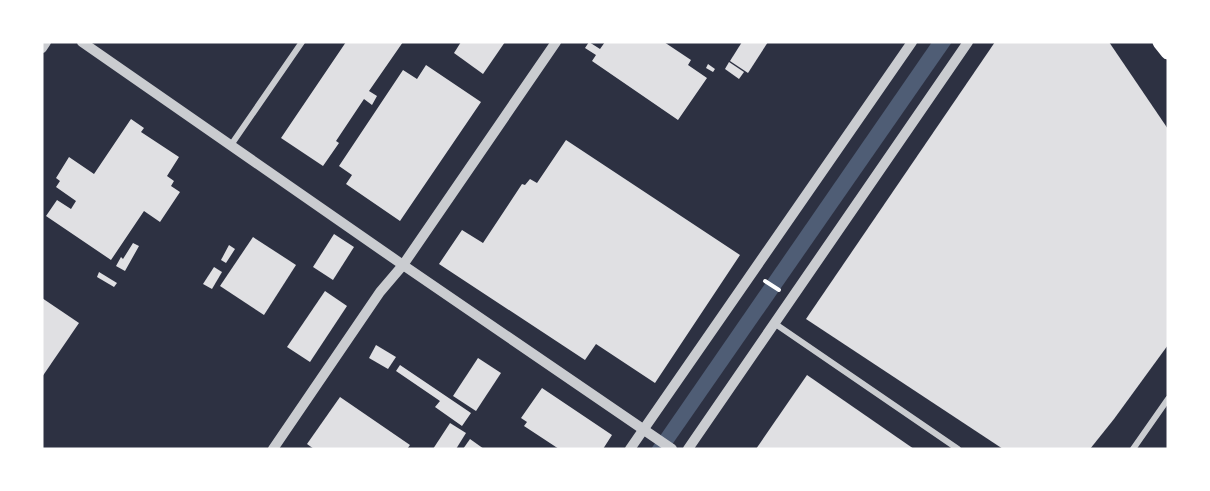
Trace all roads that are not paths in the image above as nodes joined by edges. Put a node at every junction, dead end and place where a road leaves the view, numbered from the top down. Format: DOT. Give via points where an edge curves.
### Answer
graph roads {
  1 [pos="46,42"];
  2 [pos="82,42"];
  3 [pos="302,42"];
  4 [pos="556,42"];
  5 [pos="912,42"];
  6 [pos="968,42"];
  7 [pos="1160,42"];
  8 [pos="42,48"];
  9 [pos="1168,51"];
  10 [pos="231,145"];
  11 [pos="403,265"];
  12 [pos="774,323"];
  13 [pos="1168,399"];
  14 [pos="644,430"];
  15 [pos="273,449"];
  16 [pos="630,449"];
  17 [pos="672,449"];
  18 [pos="688,449"];
  19 [pos="958,449"];
  20 [pos="1133,449"];
  1 -- 8 [label="street"];
  2 -- 10 [label="street"];
  3 -- 10 [label="street"];
  4 -- 11 [label="street"];
  5 -- 14 [label="street"];
  6 -- 12 [label="street"];
  7 -- 9 [label="main road"];
  10 -- 11 [label="street"];
  11 -- 14 [label="street"];
  11 -- 15 [label="street" via="380,292"];
  12 -- 18 [label="street"];
  12 -- 19 [label="street"];
  13 -- 20 [label="street"];
  14 -- 16 [label="street"];
  14 -- 17 [label="street"];
}
